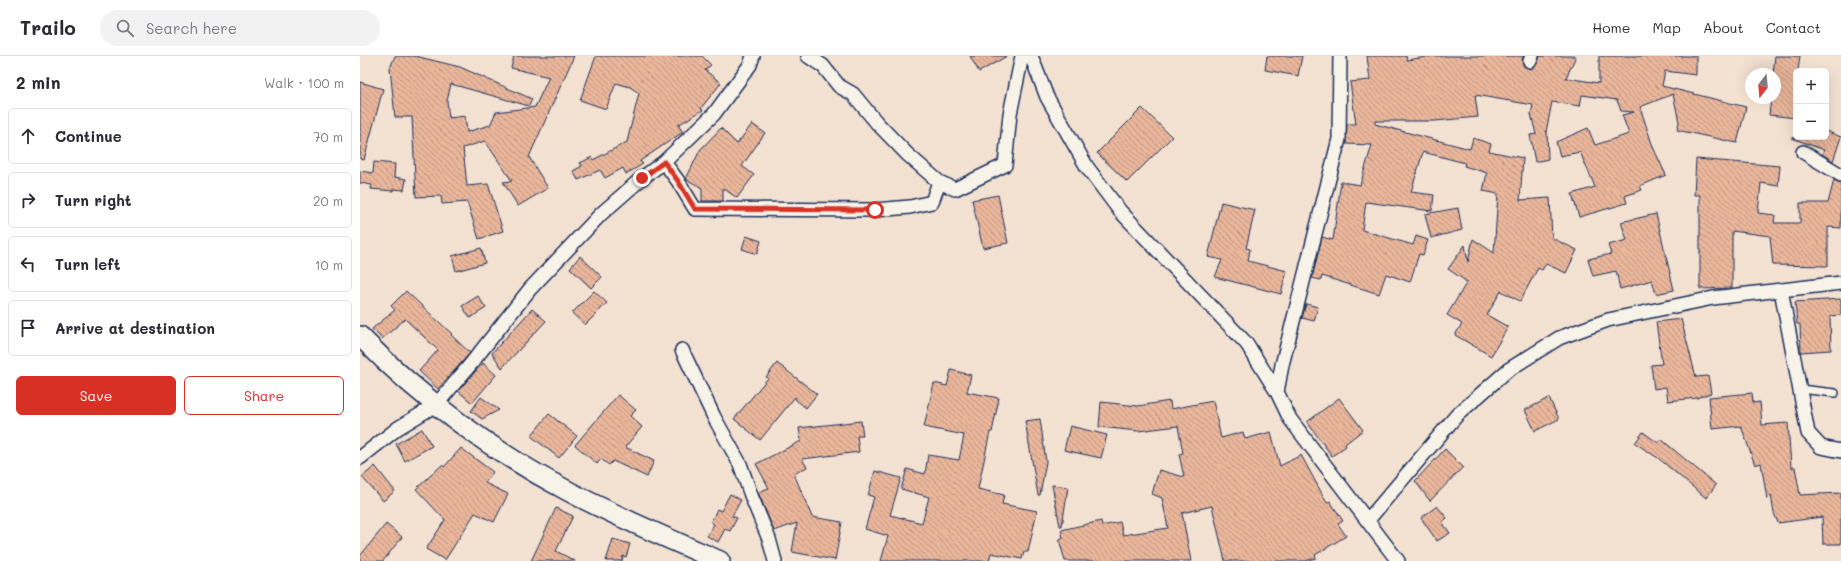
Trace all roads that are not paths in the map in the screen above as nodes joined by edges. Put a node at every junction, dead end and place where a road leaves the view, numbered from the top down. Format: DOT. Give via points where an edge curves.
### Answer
graph roads {
  1 [pos="754,56"];
  2 [pos="808,56"];
  3 [pos="1022,56"];
  4 [pos="1032,56"];
  5 [pos="1340,56"];
  6 [pos="1803,152"];
  7 [pos="664,162"];
  8 [pos="1841,175"];
  9 [pos="939,182"];
  10 [pos="1841,283"];
  11 [pos="1780,290"];
  12 [pos="360,336"];
  13 [pos="682,350"];
  14 [pos="1800,389"];
  15 [pos="1277,392"];
  16 [pos="1834,393"];
  17 [pos="436,405"];
  18 [pos="1841,451"];
  19 [pos="360,458"];
  20 [pos="1368,520"];
  21 [pos="720,561"];
  22 [pos="775,561"];
  23 [pos="1398,561"];
  1 -- 7 [label="street" via="714,114"];
  2 -- 9 [label="street" via="823,66 839,86 853,94 907,154"];
  3 -- 9 [label="street" via="1010,114 1005,165 955,189"];
  4 -- 15 [label="street" via="1047,97 1087,167 1120,210 1247,344"];
  5 -- 15 [label="street" via="1339,139"];
  6 -- 8 [label="street"];
  7 -- 9 [label="street" via="695,209 875,210 910,207 932,202"];
  7 -- 17 [label="street" via="601,214 530,289"];
  10 -- 11 [label="street"];
  11 -- 14 [label="street"];
  11 -- 20 [label="street" via="1713,298 1608,320 1559,338 1508,370 1457,415"];
  12 -- 17 [label="main road"];
  13 -- 22 [label="street" via="740,464"];
  14 -- 16 [label="lane"];
  14 -- 18 [label="street" via="1808,433 1822,447"];
  15 -- 20 [label="street" via="1290,419"];
  17 -- 19 [label="street" via="398,428"];
  17 -- 21 [label="main road" via="491,445 568,491 667,539"];
  20 -- 23 [label="street"];
}
